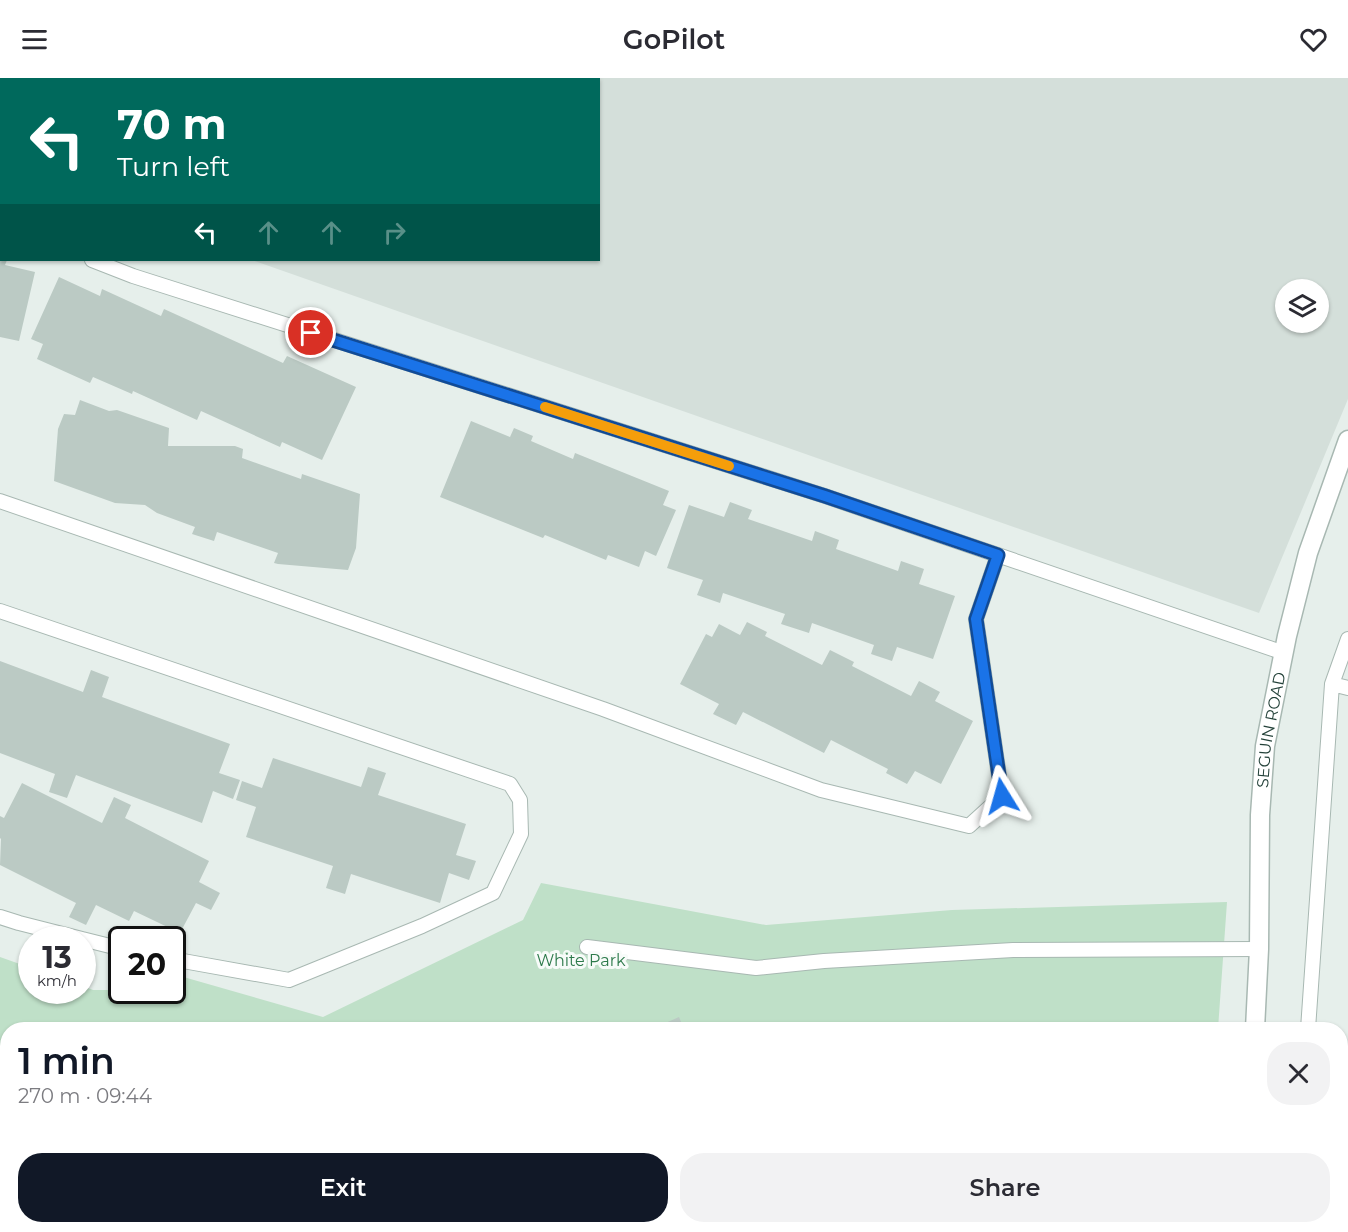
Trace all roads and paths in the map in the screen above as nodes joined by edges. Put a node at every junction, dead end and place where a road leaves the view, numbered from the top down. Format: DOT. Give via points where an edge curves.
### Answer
graph roads {
  1 [pos="95,261"];
  2 [pos="1348,440"];
  3 [pos="0,501"];
  4 [pos="998,555"];
  5 [pos="0,611"];
  6 [pos="1348,639"];
  7 [pos="1284,653"];
  8 [pos="1332,684"];
  9 [pos="1348,688"];
  10 [pos="0,917"];
  11 [pos="31,926"];
  12 [pos="587,947"];
  13 [pos="1259,949"];
  14 [pos="186,962"];
  15 [pos="1255,1022"];
  16 [pos="1308,1022"];
  1 -- 4 [label="lane"];
  2 -- 7 [label="street, SEGUIN ROAD" via="1308,553"];
  3 -- 4 [label="lane" via="603,709 821,790 969,826 1002,796 976,619"];
  4 -- 7 [label="lane"];
  5 -- 14 [label="lane" via="510,784 520,800 521,834 493,893 289,980"];
  6 -- 8 [label="lane"];
  7 -- 13 [label="street, SEGUIN ROAD" via="1265,747"];
  8 -- 9 [label="lane"];
  8 -- 16 [label="lane"];
  10 -- 11 [label="lane"];
  12 -- 13 [label="lane" via="756,968 1014,950"];
  13 -- 15 [label="street, SEGUIN ROAD"];
}
